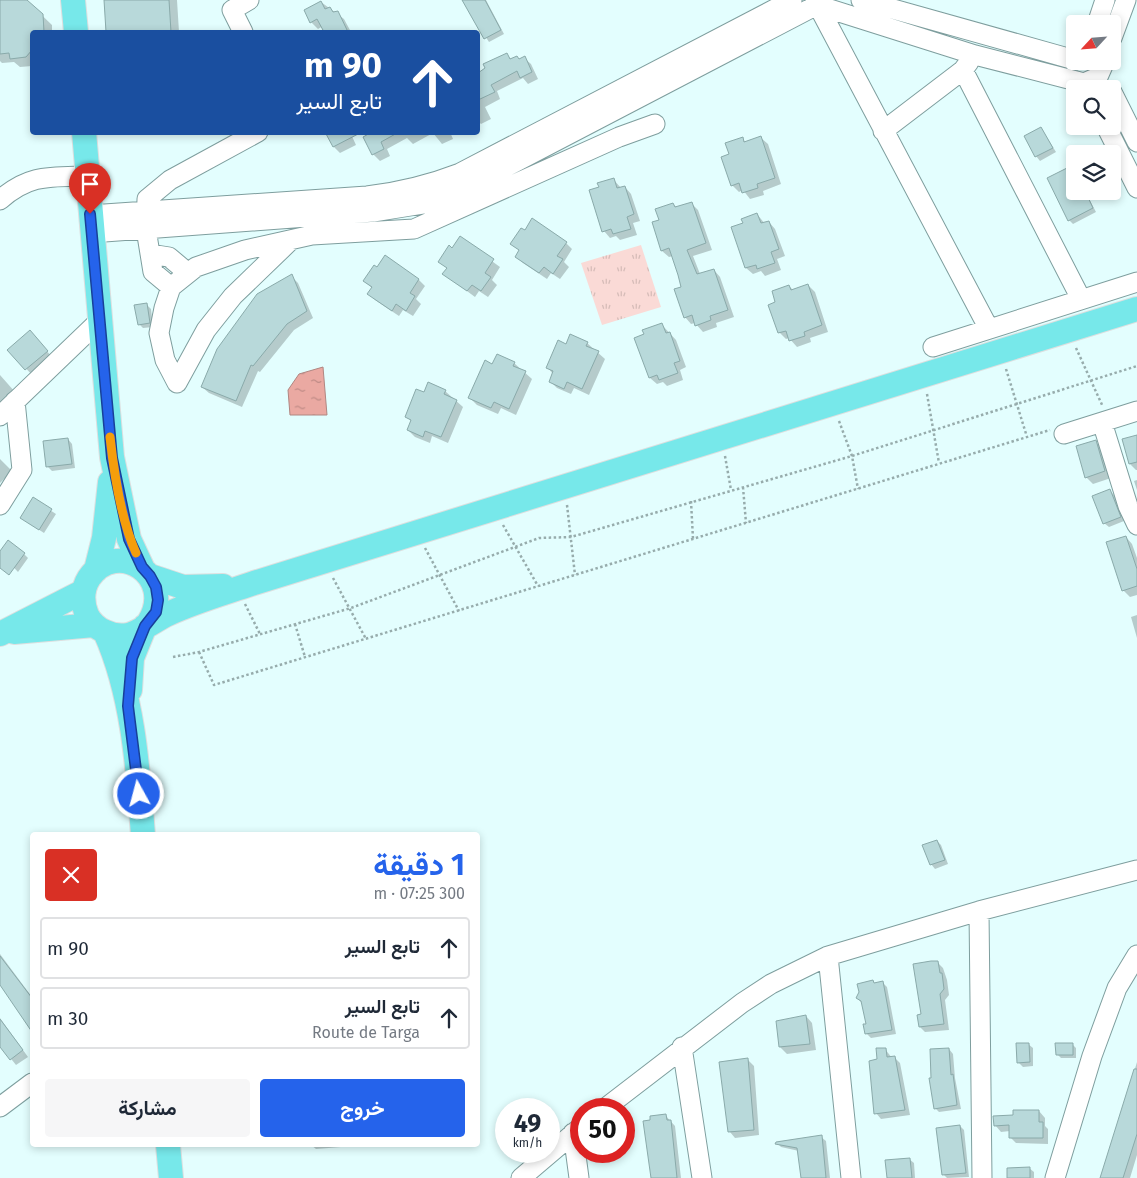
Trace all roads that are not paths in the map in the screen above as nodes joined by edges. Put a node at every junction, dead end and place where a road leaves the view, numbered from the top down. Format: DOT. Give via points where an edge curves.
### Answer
graph roads {
  1 [pos="73,0"];
  2 [pos="249,0"];
  3 [pos="792,0"];
  4 [pos="860,0"];
  5 [pos="1105,0"];
  6 [pos="1126,0"];
  7 [pos="818,2"];
  8 [pos="1100,15"];
  9 [pos="1120,15"];
  10 [pos="76,30"];
  11 [pos="242,30"];
  12 [pos="975,55"];
  13 [pos="1066,57"];
  14 [pos="963,70"];
  15 [pos="1066,81"];
  16 [pos="1121,109"];
  17 [pos="655,124"];
  18 [pos="883,131"];
  19 [pos="84,135"];
  20 [pos="252,135"];
  21 [pos="1111,135"];
  22 [pos="1137,142"];
  23 [pos="87,176"];
  24 [pos="1136,185"];
  25 [pos="0,200"];
  26 [pos="145,220"];
  27 [pos="90,224"];
  28 [pos="291,240"];
  29 [pos="150,254"];
  30 [pos="188,273"];
  31 [pos="1137,282"];
  32 [pos="171,288"];
  33 [pos="1081,298"];
  34 [pos="1137,310"];
  35 [pos="100,320"];
  36 [pos="989,329"];
  37 [pos="933,347"];
  38 [pos="15,401"];
  39 [pos="1137,412"];
  40 [pos="0,416"];
  41 [pos="1104,418"];
  42 [pos="1059,432"];
  43 [pos="112,458"];
  44 [pos="0,505"];
  45 [pos="1137,525"];
  46 [pos="96,570"];
  47 [pos="146,572"];
  48 [pos="84,591"];
  49 [pos="250,593"];
  50 [pos="147,624"];
  51 [pos="99,629"];
  52 [pos="1,634"];
  53 [pos="128,706"];
  54 [pos="143,832"];
  55 [pos="1137,870"];
  56 [pos="979,911"];
  57 [pos="1137,954"];
  58 [pos="828,956"];
  59 [pos="682,1047"];
  60 [pos="30,1084"];
  61 [pos="618,1098"];
  62 [pos="0,1107"];
  63 [pos="570,1136"];
  64 [pos="168,1147"];
  65 [pos="578,1163"];
  66 [pos="171,1178"];
  67 [pos="521,1178"];
  68 [pos="579,1178"];
  69 [pos="702,1178"];
  70 [pos="851,1178"];
  71 [pos="982,1178"];
  72 [pos="1054,1178"];
  1 -- 10 [label="main road"];
  2 -- 11 [label="street" via="232,10"];
  3 -- 26 [label="street" via="436,183 376,195"];
  4 -- 13 [label="street"];
  5 -- 8 [label="street"];
  6 -- 9 [label="street"];
  7 -- 12 [label="street"];
  7 -- 18 [label="street"];
  7 -- 26 [label="street" via="429,203 373,212"];
  12 -- 14 [label="street"];
  12 -- 15 [label="street"];
  14 -- 18 [label="street"];
  14 -- 33 [label="street"];
  16 -- 22 [label="street"];
  17 -- 28 [label="street" via="619,136 414,229 312,235"];
  18 -- 36 [label="street"];
  19 -- 23 [label="main road"];
  20 -- 26 [label="street" via="170,180 147,199"];
  21 -- 24 [label="street"];
  23 -- 25 [label="street" via="42,177 12,189"];
  23 -- 27 [label="main road"];
  26 -- 27 [label="street"];
  26 -- 29 [label="street"];
  27 -- 35 [label="main road"];
  28 -- 30 [label="street" via="245,250 196,267"];
  28 -- 32 [label="street" via="233,296 206,330 177,383 165,360 159,333"];
  29 -- 30 [label="street" via="170,257"];
  29 -- 32 [label="street" via="153,272"];
  30 -- 32 [label="street"];
  31 -- 33 [label="street"];
  33 -- 36 [label="street"];
  34 -- 49 [label="main road"];
  35 -- 38 [label="street"];
  35 -- 43 [label="main road"];
  36 -- 37 [label="street"];
  38 -- 40 [label="street"];
  38 -- 44 [label="street" via="22,470"];
  39 -- 41 [label="street"];
  41 -- 42 [label="street"];
  41 -- 45 [label="street" via="1128,506"];
  43 -- 46 [label="main road" via="104,538"];
  43 -- 47 [label="main road" via="129,539"];
  46 -- 47 [label="main road" via="118,561 130,562"];
  46 -- 48 [label="main road"];
  47 -- 49 [label="main road" via="183,587 216,587"];
  47 -- 50 [label="main road" via="156,587 158,600 156,612"];
  48 -- 51 [label="main road" via="83,604 87,615"];
  48 -- 52 [label="main road"];
  49 -- 50 [label="main road" via="184,607"];
  50 -- 51 [label="main road" via="128,635 116,636"];
  50 -- 53 [label="main road" via="132,658"];
  51 -- 52 [label="main road"];
  51 -- 53 [label="main road" via="114,652"];
  53 -- 54 [label="main road"];
  55 -- 56 [label="street"];
  56 -- 58 [label="street"];
  56 -- 71 [label="street"];
  57 -- 72 [label="street" via="1117,988"];
  58 -- 59 [label="street" via="771,984"];
  58 -- 70 [label="street"];
  59 -- 61 [label="street"];
  59 -- 69 [label="street"];
  60 -- 62 [label="street"];
  63 -- 67 [label="street"];
  64 -- 66 [label="main road"];
  65 -- 68 [label="street"];
}
